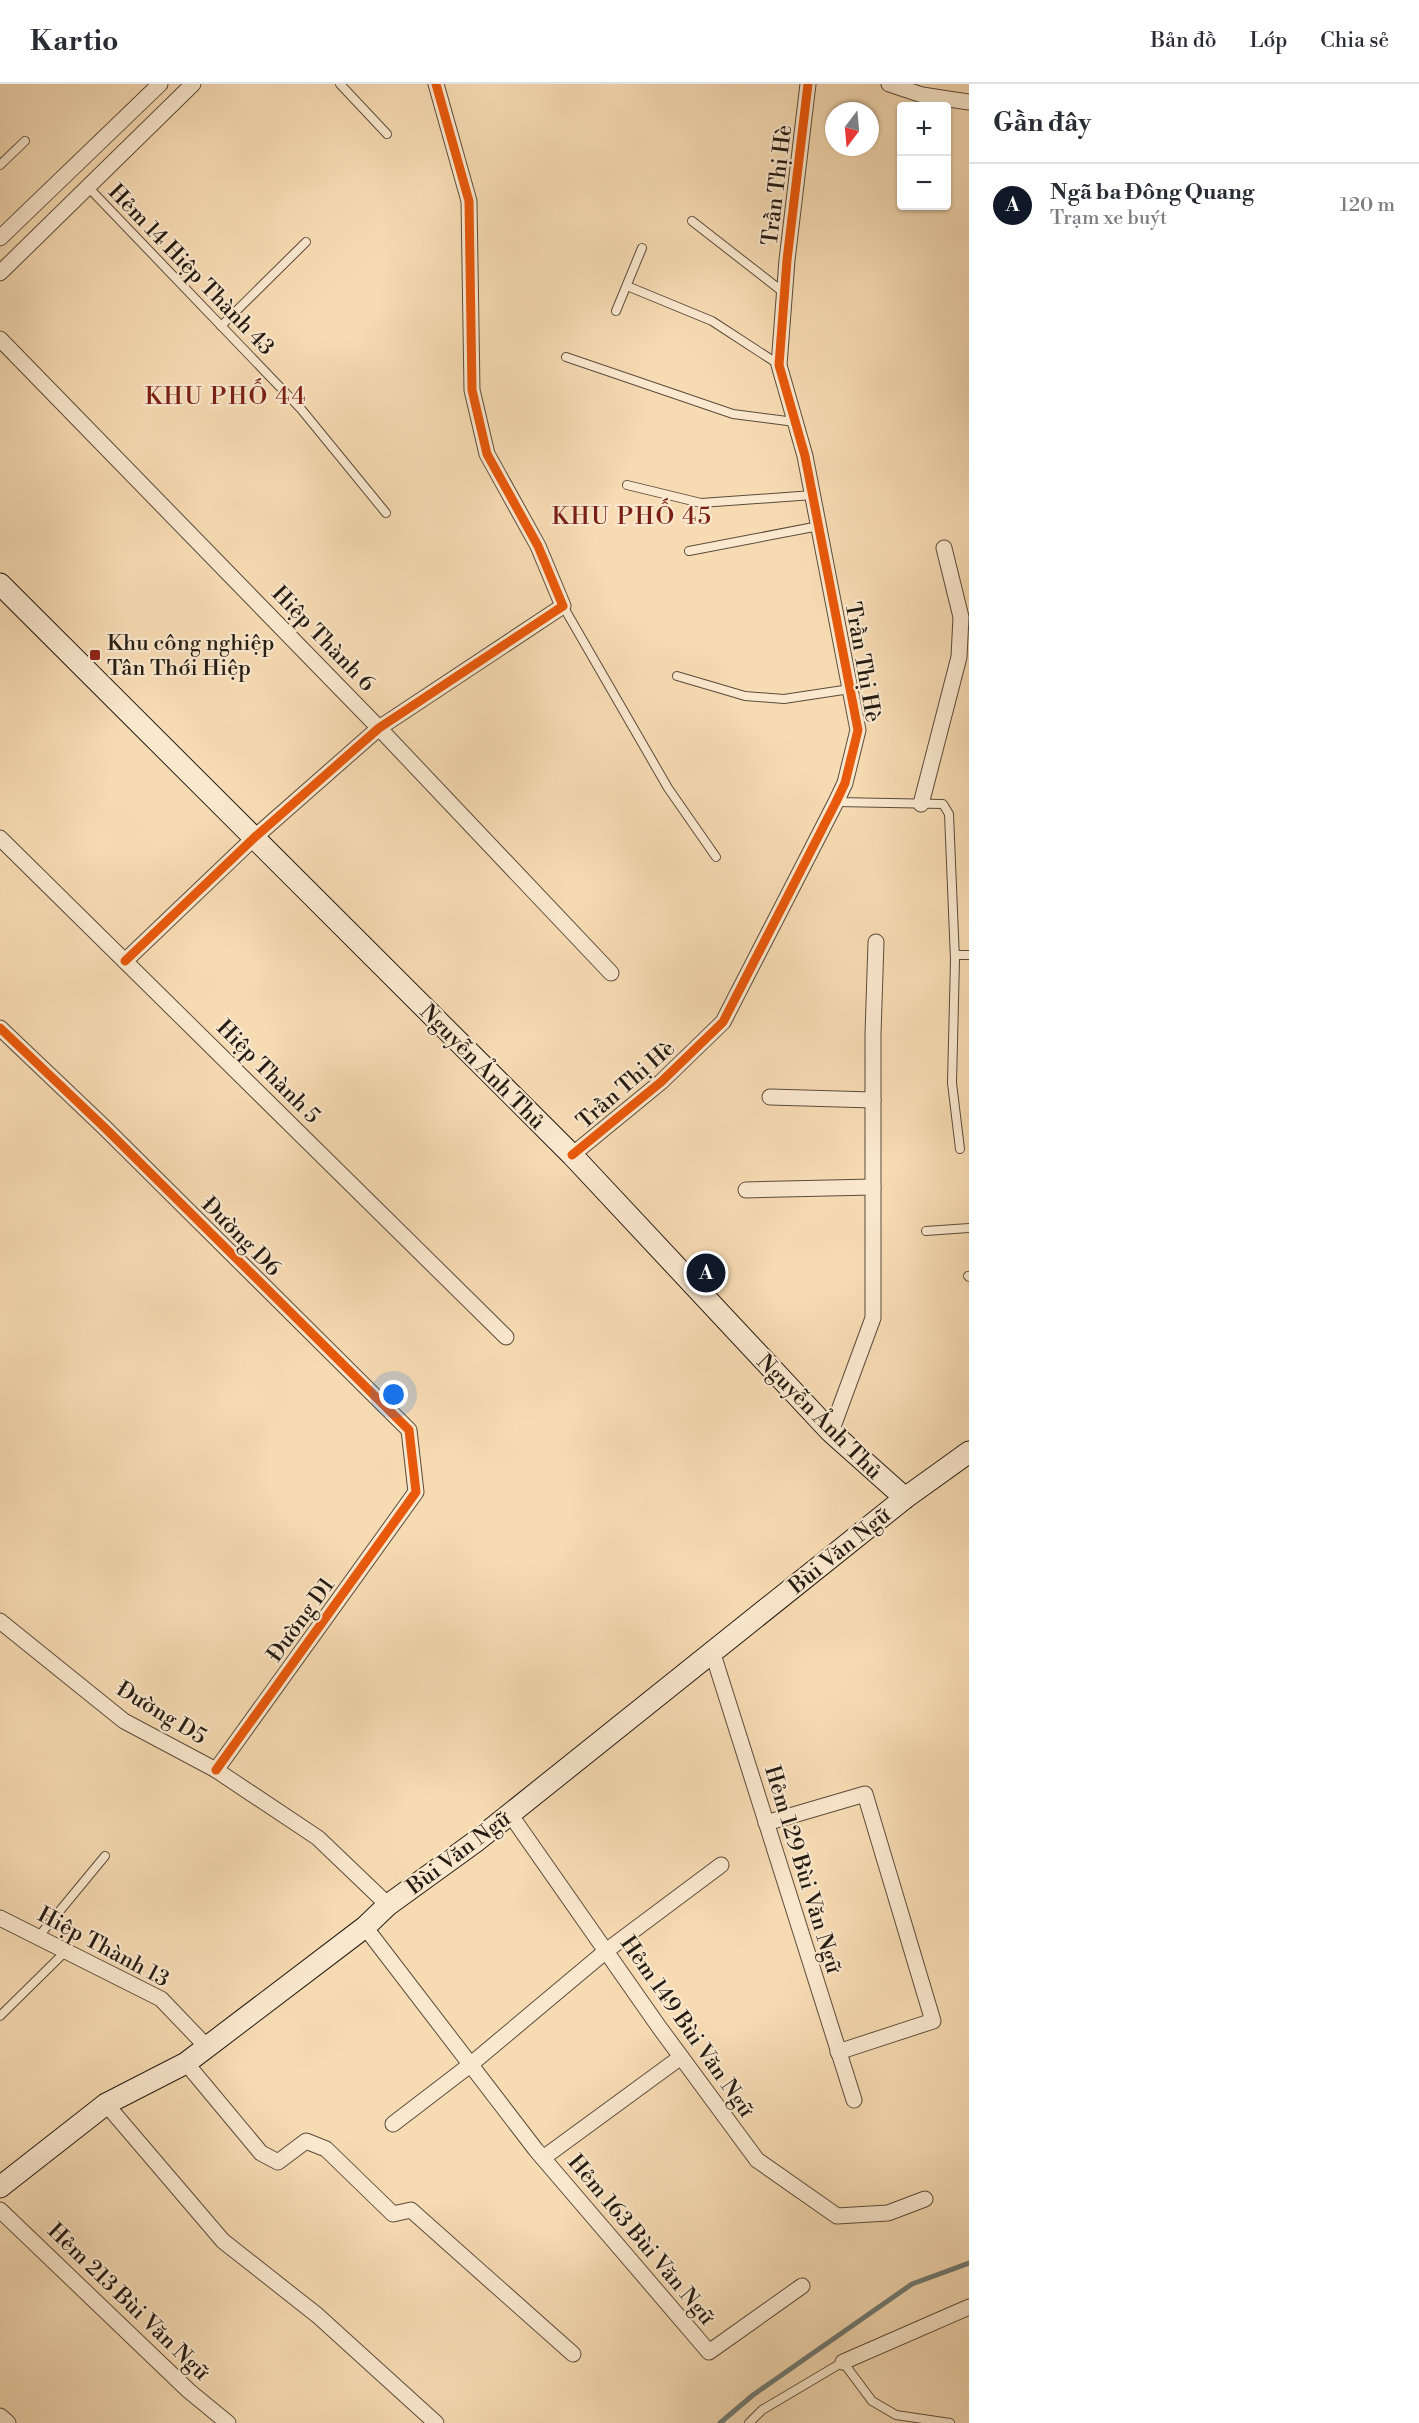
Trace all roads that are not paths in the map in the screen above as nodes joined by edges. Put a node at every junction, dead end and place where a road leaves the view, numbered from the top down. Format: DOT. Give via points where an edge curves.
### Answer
graph roads {
  1 [pos="160,84"];
  2 [pos="193,84"];
  3 [pos="340,84"];
  4 [pos="436,84"];
  5 [pos="808,84"];
  6 [pos="889,84"];
  7 [pos="969,102"];
  8 [pos="387,134"];
  9 [pos="25,141"];
  10 [pos="0,165"];
  11 [pos="88,187"];
  12 [pos="692,221"];
  13 [pos="0,238"];
  14 [pos="306,242"];
  15 [pos="642,248"];
  16 [pos="0,273"];
  17 [pos="627,286"];
  18 [pos="784,292"];
  19 [pos="616,311"];
  20 [pos="221,326"];
  21 [pos="0,339"];
  22 [pos="566,357"];
  23 [pos="779,365"];
  24 [pos="795,422"];
  25 [pos="627,485"];
  26 [pos="813,495"];
  27 [pos="386,513"];
  28 [pos="819,526"];
  29 [pos="944,548"];
  30 [pos="689,551"];
  31 [pos="0,584"];
  32 [pos="963,596"];
  33 [pos="563,606"];
  34 [pos="677,676"];
  35 [pos="852,689"];
  36 [pos="379,728"];
  37 [pos="836,802"];
  38 [pos="921,804"];
  39 [pos="255,837"];
  40 [pos="0,838"];
  41 [pos="716,857"];
  42 [pos="876,942"];
  43 [pos="955,955"];
  44 [pos="969,955"];
  45 [pos="125,961"];
  46 [pos="611,973"];
  47 [pos="0,1028"];
  48 [pos="770,1097"];
  49 [pos="873,1100"];
  50 [pos="960,1149"];
  51 [pos="572,1155"];
  52 [pos="873,1187"];
  53 [pos="746,1190"];
  54 [pos="969,1228"];
  55 [pos="926,1231"];
  56 [pos="506,1337"];
  57 [pos="831,1432"];
  58 [pos="969,1452"];
  59 [pos="416,1492"];
  60 [pos="905,1498"];
  61 [pos="0,1621"];
  62 [pos="712,1651"];
  63 [pos="216,1770"];
  64 [pos="510,1814"];
  65 [pos="766,1822"];
  66 [pos="105,1856"];
  67 [pos="721,1865"];
  68 [pos="388,1905"];
  69 [pos="0,1918"];
  70 [pos="365,1927"];
  71 [pos="39,1935"];
  72 [pos="67,1949"];
  73 [pos="606,1951"];
  74 [pos="0,2016"];
  75 [pos="207,2047"];
  76 [pos="838,2052"];
  77 [pos="681,2057"];
  78 [pos="186,2063"];
  79 [pos="470,2065"];
  80 [pos="854,2100"];
  81 [pos="106,2104"];
  82 [pos="393,2124"];
  83 [pos="543,2158"];
  84 [pos="0,2187"];
  85 [pos="925,2199"];
  86 [pos="0,2210"];
  87 [pos="802,2286"];
  88 [pos="969,2307"];
  89 [pos="573,2354"];
  90 [pos="843,2362"];
  91 [pos="0,2416"];
  92 [pos="8,2423"];
  93 [pos="228,2423"];
  94 [pos="436,2423"];
  95 [pos="749,2423"];
  96 [pos="950,2423"];
  1 -- 13 [label="street"];
  2 -- 11 [label="street"];
  3 -- 8 [label="lane"];
  4 -- 33 [label="street" via="469,201 472,390 487,454 538,546"];
  5 -- 18 [label="street, Trần Thị Hè"];
  6 -- 7 [label="street" via="922,95"];
  9 -- 10 [label="lane"];
  11 -- 16 [label="street"];
  11 -- 20 [label="lane, Hẻm 14 Hiệp Thành 43"];
  12 -- 18 [label="lane"];
  14 -- 20 [label="lane"];
  15 -- 17 [label="lane"];
  17 -- 19 [label="lane"];
  17 -- 23 [label="lane" via="712,321"];
  18 -- 23 [label="street, Trần Thị Hè"];
  20 -- 27 [label="lane, Hẻm 14 Hiệp Thành 43" via="301,409"];
  21 -- 36 [label="street, Hiệp Thành 6"];
  22 -- 24 [label="lane" via="732,414"];
  23 -- 24 [label="street, Trần Thị Hè"];
  24 -- 26 [label="street, Trần Thị Hè"];
  25 -- 26 [label="lane" via="701,503"];
  26 -- 28 [label="street, Trần Thị Hè"];
  28 -- 30 [label="lane"];
  28 -- 35 [label="street, Trần Thị Hè"];
  29 -- 32 [label="street"];
  31 -- 39 [label="main road, Nguyễn Ảnh Thủ"];
  32 -- 38 [label="street" via="959,657"];
  33 -- 36 [label="street"];
  33 -- 41 [label="lane" via="668,788"];
  34 -- 35 [label="lane" via="745,696 784,699"];
  35 -- 37 [label="street, Trần Thị Hè" via="858,730 845,783"];
  36 -- 39 [label="street"];
  36 -- 46 [label="street, Hiệp Thành 6"];
  37 -- 38 [label="lane"];
  37 -- 51 [label="street, Trần Thị Hè" via="723,1022 661,1082"];
  38 -- 43 [label="lane" via="943,804 949,813"];
  39 -- 45 [label="street"];
  39 -- 51 [label="main road, Nguyễn Ảnh Thủ"];
  40 -- 45 [label="street, Hiệp Thành 5"];
  42 -- 49 [label="street"];
  43 -- 44 [label="lane"];
  43 -- 50 [label="lane" via="952,1083"];
  45 -- 56 [label="street, Hiệp Thành 5"];
  47 -- 59 [label="street, Đường D6" via="410,1430"];
  48 -- 49 [label="street"];
  49 -- 52 [label="street"];
  51 -- 57 [label="main road, Nguyễn Ảnh Thủ"];
  52 -- 53 [label="street"];
  52 -- 57 [label="street" via="873,1318"];
  54 -- 55 [label="lane"];
  57 -- 60 [label="main road, Nguyễn Ảnh Thủ"];
  58 -- 60 [label="main road"];
  59 -- 63 [label="street, Đường D1"];
  60 -- 62 [label="main road, Bùi Văn Ngữ"];
  61 -- 63 [label="street, Đường D5" via="124,1721"];
  62 -- 64 [label="main road, Bùi Văn Ngữ"];
  62 -- 65 [label="street, Hẻm 129 Bùi Văn Ngữ"];
  63 -- 68 [label="street, Đường D5" via="318,1838"];
  64 -- 68 [label="main road, Bùi Văn Ngữ"];
  64 -- 73 [label="street, Hẻm 149 Bùi Văn Ngữ"];
  65 -- 76 [label="street, Hẻm 129 Bùi Văn Ngữ"];
  65 -- 76 [label="street" via="865,1794 933,2021"];
  66 -- 71 [label="lane"];
  67 -- 73 [label="street"];
  68 -- 70 [label="main road, Bùi Văn Ngữ"];
  69 -- 71 [label="street, Hiệp Thành 13"];
  70 -- 75 [label="main road, Bùi Văn Ngữ"];
  70 -- 79 [label="street, Hẻm 163 Bùi Văn Ngữ"];
  71 -- 72 [label="street, Hiệp Thành 13"];
  72 -- 74 [label="lane"];
  72 -- 75 [label="street, Hiệp Thành 13" via="161,1999"];
  73 -- 77 [label="street, Hẻm 149 Bùi Văn Ngữ"];
  73 -- 79 [label="street"];
  75 -- 78 [label="main road, Bùi Văn Ngữ"];
  76 -- 80 [label="street, Hẻm 129 Bùi Văn Ngữ"];
  77 -- 83 [label="street"];
  77 -- 85 [label="street, Hẻm 149 Bùi Văn Ngữ" via="757,2160 837,2217 907,2208"];
  78 -- 81 [label="main road, Bùi Văn Ngữ"];
  78 -- 89 [label="street" via="261,2153 278,2162 306,2141 326,2149 393,2214 411,2210"];
  79 -- 82 [label="street"];
  79 -- 83 [label="street, Hẻm 163 Bùi Văn Ngữ"];
  81 -- 84 [label="main road, Bùi Văn Ngữ"];
  81 -- 94 [label="street" via="223,2241 317,2315"];
  83 -- 87 [label="street, Hẻm 163 Bùi Văn Ngữ" via="709,2352"];
  86 -- 93 [label="street, Hẻm 213 Bùi Văn Ngữ" via="189,2391"];
  88 -- 90 [label="street"];
  90 -- 95 [label="lane" via="762,2410"];
  90 -- 96 [label="lane" via="872,2401 896,2415"];
  91 -- 92 [label="street"];
}
